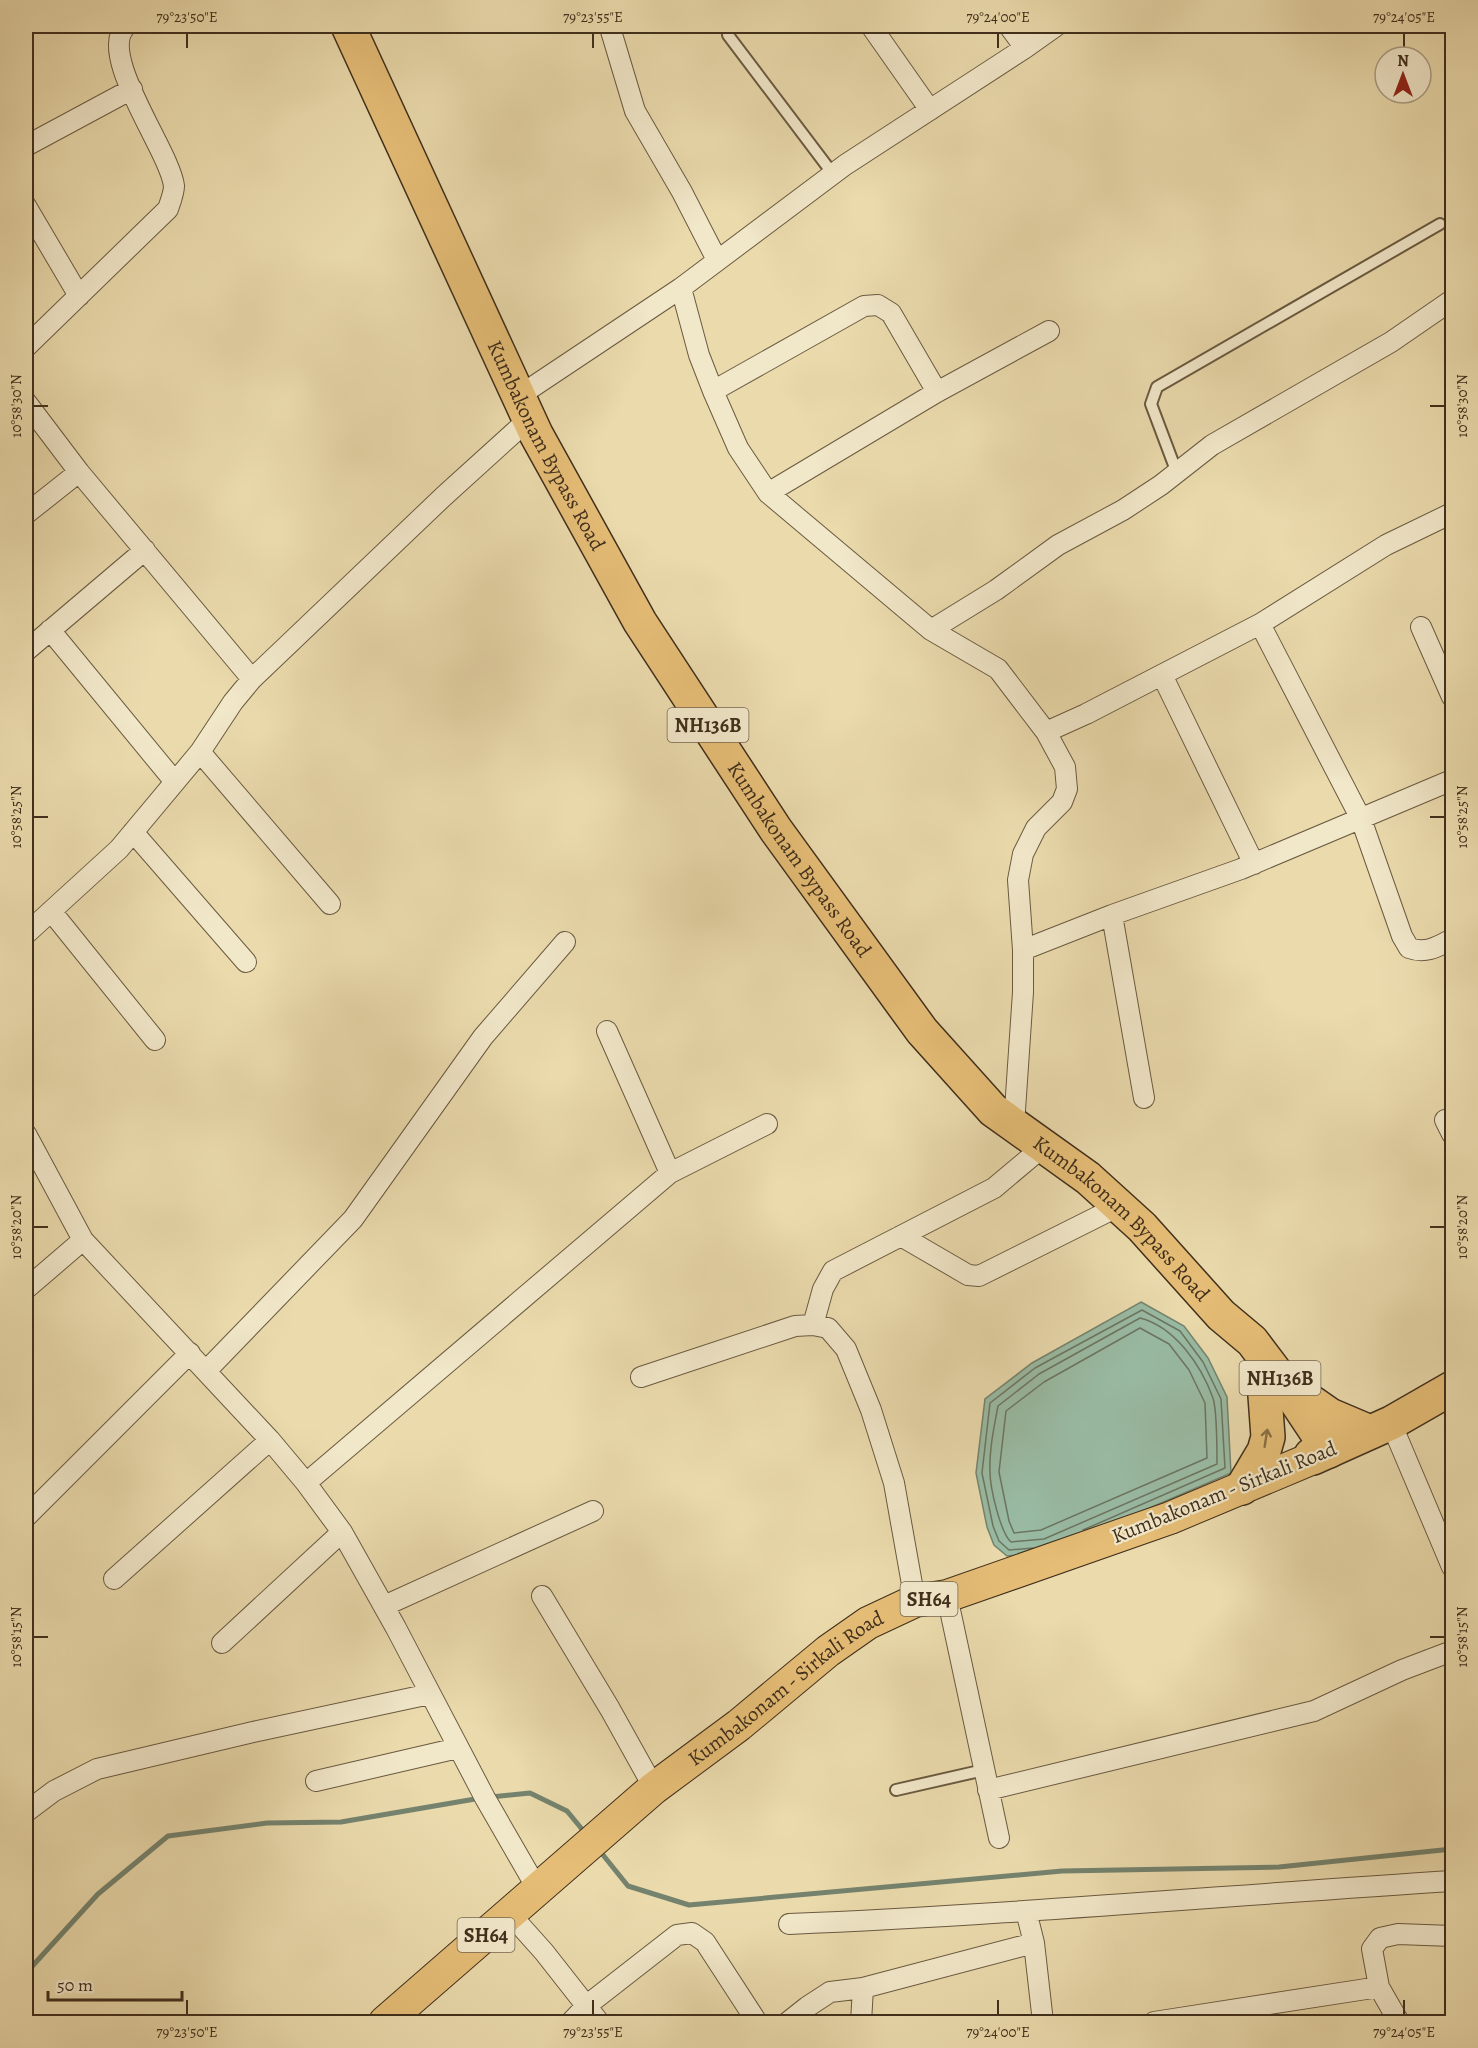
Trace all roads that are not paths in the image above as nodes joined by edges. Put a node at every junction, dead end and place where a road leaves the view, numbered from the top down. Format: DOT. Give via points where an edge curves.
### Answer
graph roads {
  1 [pos="126,26"];
  2 [pos="348,26"];
  3 [pos="612,26"];
  4 [pos="871,26"];
  5 [pos="1008,26"];
  6 [pos="1056,26"];
  7 [pos="728,36"];
  8 [pos="1025,48"];
  9 [pos="132,89"];
  10 [pos="930,110"];
  11 [pos="26,146"];
  12 [pos="833,174"];
  13 [pos="26,206"];
  14 [pos="1440,224"];
  15 [pos="717,260"];
  16 [pos="681,288"];
  17 [pos="79,296"];
  18 [pos="1452,300"];
  19 [pos="1049,331"];
  20 [pos="26,347"];
  21 [pos="713,392"];
  22 [pos="937,392"];
  23 [pos="26,402"];
  24 [pos="524,407"];
  25 [pos="79,472"];
  26 [pos="1177,473"];
  27 [pos="768,493"];
  28 [pos="1452,513"];
  29 [pos="26,514"];
  30 [pos="145,550"];
  31 [pos="1260,624"];
  32 [pos="1420,627"];
  33 [pos="50,630"];
  34 [pos="931,630"];
  35 [pos="26,651"];
  36 [pos="1162,675"];
  37 [pos="252,679"];
  38 [pos="1452,697"];
  39 [pos="1046,732"];
  40 [pos="200,752"];
  41 [pos="1452,780"];
  42 [pos="175,782"];
  43 [pos="1361,819"];
  44 [pos="133,832"];
  45 [pos="1254,864"];
  46 [pos="330,904"];
  47 [pos="51,911"];
  48 [pos="1112,915"];
  49 [pos="26,934"];
  50 [pos="1452,939"];
  51 [pos="564,942"];
  52 [pos="1023,950"];
  53 [pos="246,962"];
  54 [pos="607,1031"];
  55 [pos="155,1040"];
  56 [pos="1144,1098"];
  57 [pos="767,1124"];
  58 [pos="1014,1125"];
  59 [pos="26,1134"];
  60 [pos="1044,1146"];
  61 [pos="31,1156"];
  62 [pos="670,1173"];
  63 [pos="1119,1206"];
  64 [pos="901,1236"];
  65 [pos="83,1240"];
  66 [pos="26,1289"];
  67 [pos="813,1325"];
  68 [pos="190,1353"];
  69 [pos="207,1370"];
  70 [pos="641,1377"];
  71 [pos="1274,1382"];
  72 [pos="1452,1388"];
  73 [pos="1380,1428"];
  74 [pos="270,1440"];
  75 [pos="1321,1455"];
  76 [pos="306,1484"];
  77 [pos="1242,1488"];
  78 [pos="593,1511"];
  79 [pos="26,1517"];
  80 [pos="342,1532"];
  81 [pos="1452,1567"];
  82 [pos="114,1580"];
  83 [pos="542,1596"];
  84 [pos="946,1596"];
  85 [pos="915,1601"];
  86 [pos="384,1606"];
  87 [pos="222,1643"];
  88 [pos="1452,1651"];
  89 [pos="430,1694"];
  90 [pos="458,1748"];
  91 [pos="984,1770"];
  92 [pos="316,1781"];
  93 [pos="654,1788"];
  94 [pos="896,1790"];
  95 [pos="988,1790"];
  96 [pos="26,1812"];
  97 [pos="999,1838"];
  98 [pos="1452,1881"];
  99 [pos="538,1890"];
  100 [pos="1026,1911"];
  101 [pos="510,1914"];
  102 [pos="789,1924"];
  103 [pos="1452,1936"];
  104 [pos="1034,1942"];
  105 [pos="1379,1987"];
  106 [pos="863,1988"];
  107 [pos="586,2006"];
  108 [pos="385,2022"];
  109 [pos="571,2022"];
  110 [pos="599,2022"];
  111 [pos="757,2022"];
  112 [pos="788,2022"];
  113 [pos="861,2022"];
  114 [pos="1043,2022"];
  115 [pos="1154,2022"];
  116 [pos="1399,2022"];
  1 -- 9 [label="street" via="118,45"];
  2 -- 24 [label="highway, Kumbakonam Bypass Road / NH136B"];
  3 -- 15 [label="street" via="635,111"];
  4 -- 10 [label="street"];
  5 -- 8 [label="street"];
  6 -- 8 [label="street"];
  7 -- 12 [label="lane"];
  8 -- 10 [label="street"];
  9 -- 11 [label="street"];
  9 -- 17 [label="street" via="174,187 168,209"];
  10 -- 12 [label="street"];
  12 -- 15 [label="street"];
  13 -- 17 [label="street"];
  14 -- 26 [label="lane" via="1157,387 1151,404"];
  15 -- 16 [label="street"];
  16 -- 21 [label="street"];
  16 -- 24 [label="street"];
  17 -- 20 [label="street"];
  18 -- 26 [label="street" via="1391,342 1212,445"];
  19 -- 22 [label="street"];
  21 -- 22 [label="street" via="864,306 878,305 891,314"];
  21 -- 27 [label="street" via="738,448"];
  22 -- 27 [label="street"];
  23 -- 25 [label="street"];
  24 -- 37 [label="street" via="428,511"];
  24 -- 58 [label="highway, Kumbakonam Bypass Road / NH136B" via="640,622 776,830 922,1031 993,1110"];
  25 -- 29 [label="street"];
  25 -- 30 [label="street"];
  26 -- 34 [label="street" via="1123,510 1058,545"];
  27 -- 34 [label="street"];
  28 -- 31 [label="street" via="1386,545"];
  30 -- 33 [label="street"];
  30 -- 37 [label="street"];
  31 -- 36 [label="street"];
  31 -- 43 [label="street"];
  32 -- 38 [label="street"];
  33 -- 35 [label="street"];
  33 -- 42 [label="street"];
  34 -- 39 [label="street" via="998,669"];
  36 -- 39 [label="street"];
  36 -- 45 [label="street"];
  37 -- 40 [label="street"];
  39 -- 52 [label="street" via="1065,767 1066,789 1062,802 1036,828 1023,854 1018,880"];
  40 -- 42 [label="street"];
  40 -- 46 [label="street"];
  41 -- 43 [label="street"];
  42 -- 44 [label="street"];
  43 -- 45 [label="street"];
  43 -- 50 [label="street" via="1409,948 1420,952 1435,949"];
  44 -- 47 [label="street"];
  44 -- 53 [label="street"];
  45 -- 48 [label="street"];
  47 -- 49 [label="street"];
  47 -- 55 [label="street"];
  48 -- 52 [label="street"];
  48 -- 56 [label="street"];
  51 -- 69 [label="street" via="483,1037 353,1219"];
  52 -- 58 [label="street"];
  54 -- 62 [label="street"];
  57 -- 62 [label="street"];
  58 -- 60 [label="highway, Kumbakonam Bypass Road / NH136B"];
  59 -- 61 [label="street"];
  60 -- 63 [label="highway, Kumbakonam Bypass Road / NH136B"];
  60 -- 64 [label="street" via="994,1188"];
  61 -- 65 [label="street"];
  62 -- 76 [label="street"];
  63 -- 64 [label="street" via="979,1276 968,1275"];
  63 -- 71 [label="highway, Kumbakonam Bypass Road / NH136B" via="1221,1314 1252,1341"];
  64 -- 67 [label="street" via="833,1270 822,1288"];
  65 -- 66 [label="street"];
  65 -- 68 [label="street"];
  67 -- 70 [label="street" via="795,1326"];
  67 -- 85 [label="street" via="828,1328 846,1349 871,1410 894,1483"];
  68 -- 69 [label="street"];
  68 -- 79 [label="street"];
  69 -- 74 [label="street"];
  71 -- 73 [label="highway" via="1330,1415"];
  71 -- 75 [label="highway, Kumbakonam Bypass Road / NH136B"];
  77 -- 71 [label="highway, one-way" via="1264,1451"];
  72 -- 73 [label="highway, Kumbakonam - Sirkali Road"];
  73 -- 75 [label="highway, Kumbakonam - Sirkali Road"];
  73 -- 81 [label="street"];
  74 -- 76 [label="street"];
  74 -- 82 [label="street"];
  75 -- 77 [label="main road, Kumbakonam - Sirkali Road / SH64"];
  76 -- 80 [label="street"];
  77 -- 84 [label="main road, Kumbakonam - Sirkali Road / SH64" via="1170,1518"];
  78 -- 86 [label="street"];
  80 -- 86 [label="street"];
  80 -- 87 [label="street"];
  83 -- 93 [label="street"];
  84 -- 85 [label="main road, Kumbakonam - Sirkali Road / SH64"];
  84 -- 91 [label="street"];
  85 -- 93 [label="main road, Kumbakonam - Sirkali Road / SH64" via="868,1623 828,1651 739,1725"];
  86 -- 89 [label="street"];
  88 -- 95 [label="street" via="1314,1711"];
  89 -- 90 [label="street"];
  89 -- 96 [label="street" via="97,1769 54,1791"];
  90 -- 92 [label="street"];
  90 -- 99 [label="street"];
  91 -- 94 [label="lane"];
  91 -- 95 [label="street"];
  93 -- 99 [label="main road, Kumbakonam - Sirkali Road / SH64"];
  95 -- 97 [label="street"];
  98 -- 100 [label="street"];
  99 -- 101 [label="main road, Kumbakonam - Sirkali Road / SH64"];
  100 -- 102 [label="street"];
  100 -- 104 [label="street"];
  101 -- 107 [label="street"];
  101 -- 108 [label="main road, Kumbakonam - Sirkali Road / SH64"];
  103 -- 105 [label="street" via="1398,1934 1380,1938 1372,1949"];
  104 -- 106 [label="street"];
  104 -- 114 [label="street"];
  105 -- 115 [label="street"];
  105 -- 116 [label="street"];
  106 -- 112 [label="street" via="830,1992"];
  106 -- 113 [label="street"];
  107 -- 109 [label="street"];
  107 -- 110 [label="street"];
  107 -- 111 [label="street" via="677,1935 692,1933 705,1942"];
}
